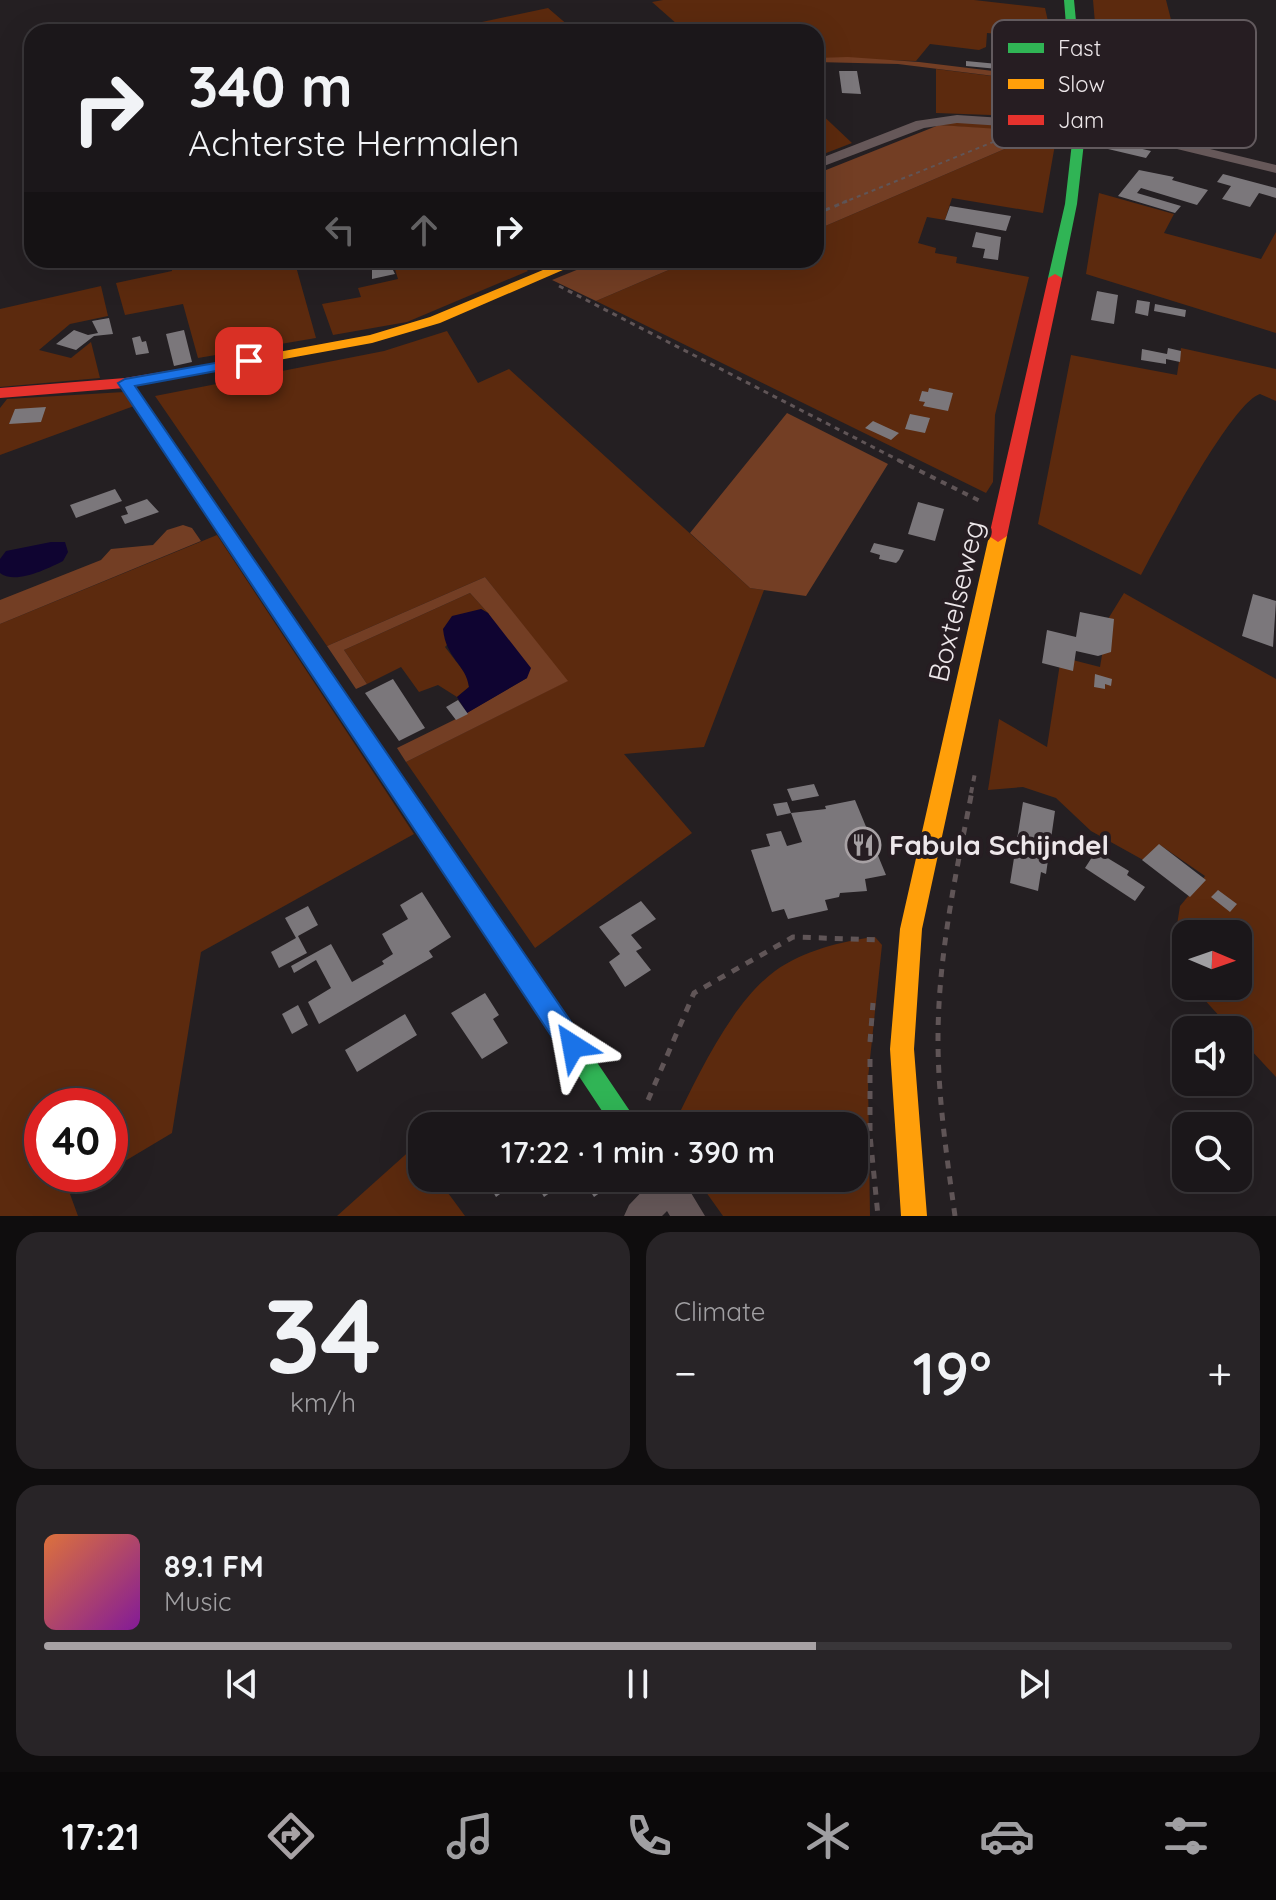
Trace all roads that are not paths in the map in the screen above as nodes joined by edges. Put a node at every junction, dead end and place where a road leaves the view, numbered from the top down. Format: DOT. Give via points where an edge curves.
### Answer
graph roads {
  1 [pos="1069,0"];
  2 [pos="1071,20"];
  3 [pos="992,121"];
  4 [pos="1077,148"];
  5 [pos="1189,148"];
  6 [pos="824,162"];
  7 [pos="1276,169"];
  8 [pos="559,268"];
  9 [pos="125,383"];
  10 [pos="0,393"];
  11 [pos="618,1112"];
  12 [pos="658,1192"];
  13 [pos="673,1192"];
  14 [pos="640,1216"];
  15 [pos="689,1216"];
  16 [pos="914,1216"];
  1 -- 2 [label="main road, Boxtelseweg"];
  3 -- 6 [label="street" via="921,124"];
  4 -- 16 [label="main road, Boxtelseweg" via="1071,204 911,929 902,1049"];
  5 -- 7 [label="street"];
  8 -- 9 [label="main road" via="435,320 372,339"];
  9 -- 10 [label="main road"];
  9 -- 11 [label="main road"];
  12 -- 14 [label="street"];
  13 -- 15 [label="street"];
}
